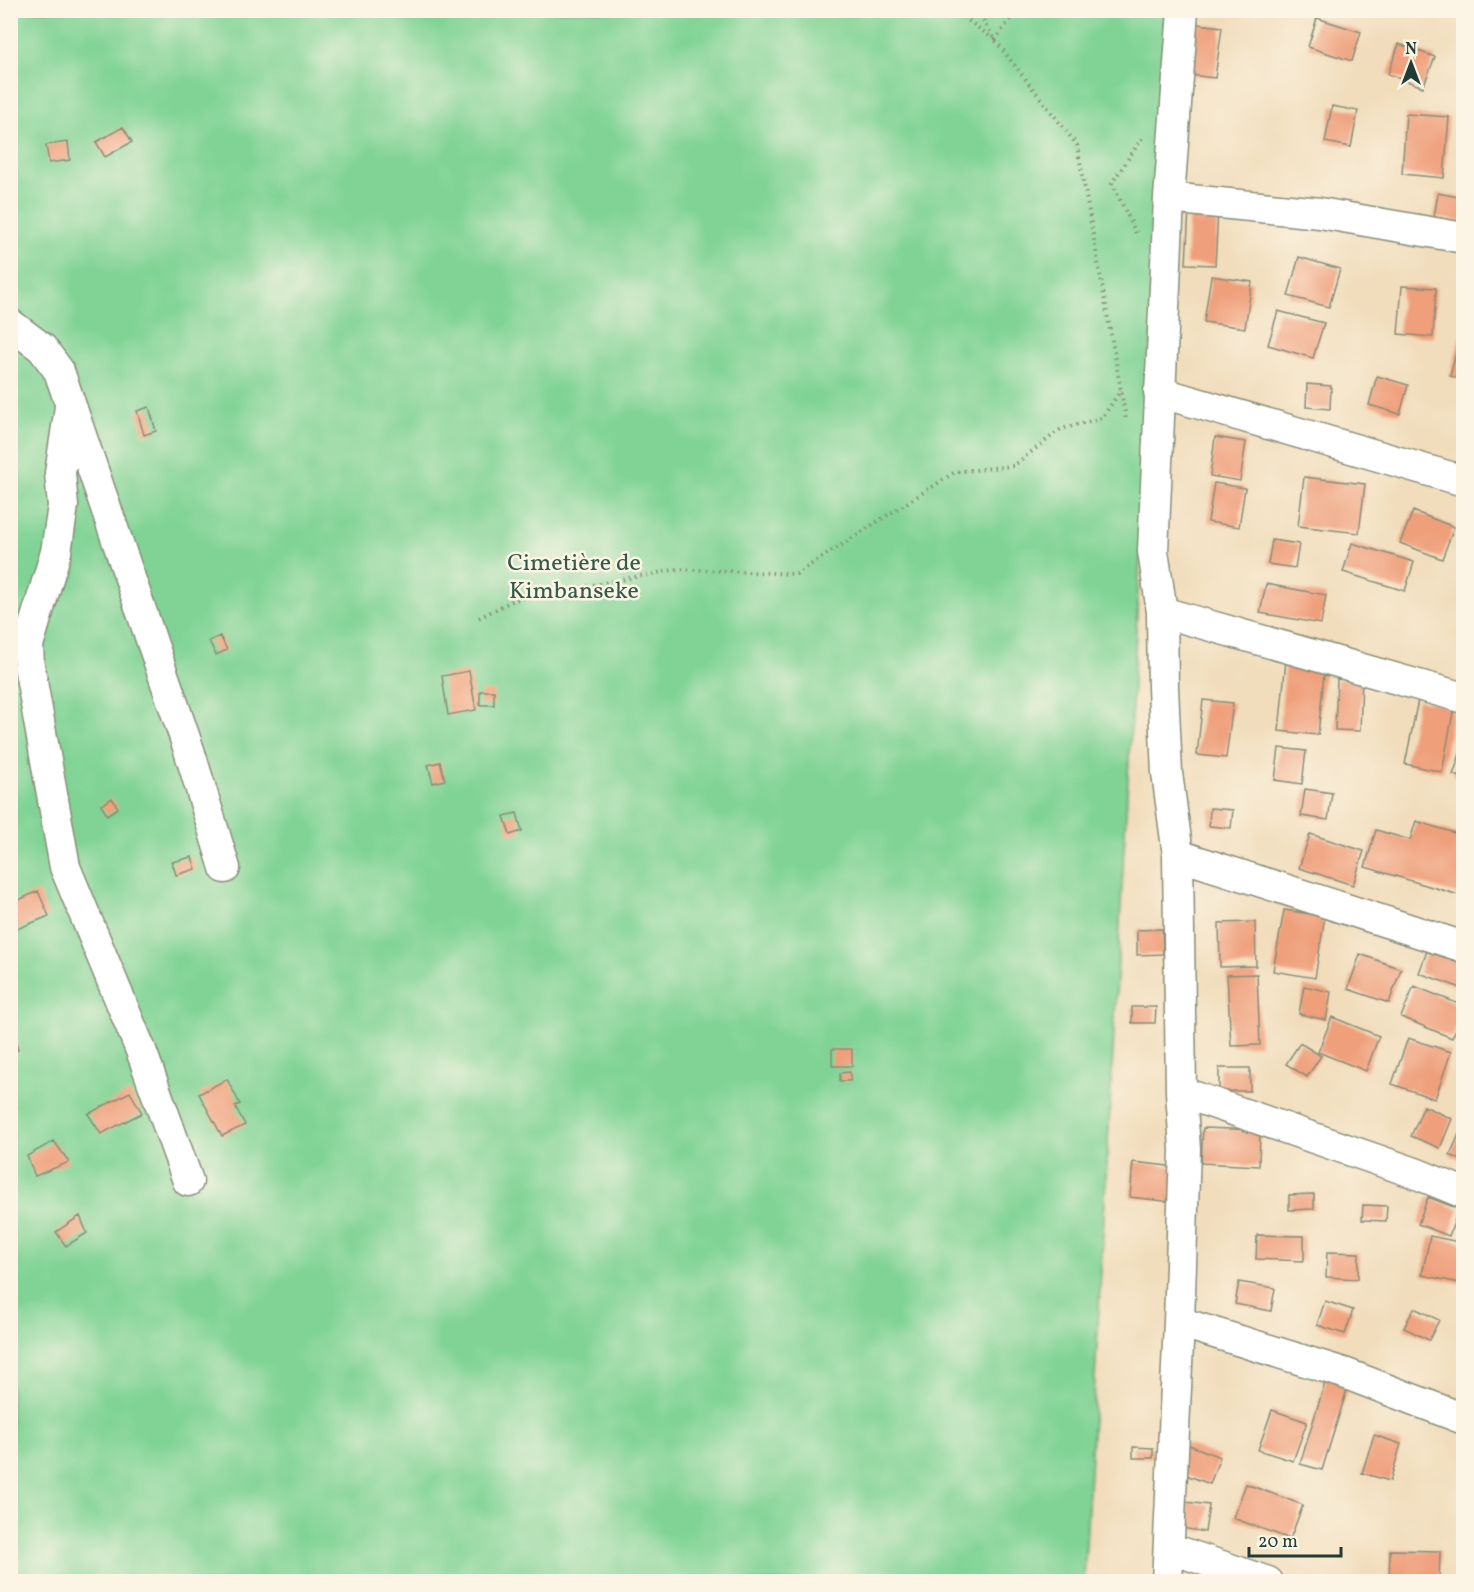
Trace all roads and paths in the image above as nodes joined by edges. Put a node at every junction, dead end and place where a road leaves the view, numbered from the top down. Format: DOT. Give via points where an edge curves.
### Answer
graph roads {
  1 [pos="954,10"];
  2 [pos="977,10"];
  3 [pos="1017,10"];
  4 [pos="1183,10"];
  5 [pos="995,40"];
  6 [pos="1169,198"];
  7 [pos="1464,238"];
  8 [pos="10,324"];
  9 [pos="1121,390"];
  10 [pos="1159,392"];
  11 [pos="70,407"];
  12 [pos="1128,424"];
  13 [pos="1464,482"];
  14 [pos="1161,612"];
  15 [pos="479,618"];
  16 [pos="1464,698"];
  17 [pos="1178,855"];
  18 [pos="225,868"];
  19 [pos="1464,946"];
  20 [pos="1181,1092"];
  21 [pos="188,1181"];
  22 [pos="1464,1193"];
  23 [pos="1179,1322"];
  24 [pos="1464,1419"];
  25 [pos="1169,1548"];
  26 [pos="1167,1581"];
  27 [pos="1268,1581"];
  1 -- 5 [label="path"];
  2 -- 5 [label="path"];
  3 -- 5 [label="path"];
  4 -- 6 [label="street"];
  5 -- 9 [label="path" via="1077,145"];
  6 -- 7 [label="street" via="1320,213"];
  6 -- 10 [label="street"];
  8 -- 11 [label="street" via="42,348 58,371"];
  9 -- 12 [label="path"];
  9 -- 15 [label="path" via="1102,417 1061,429 1013,466 956,472 796,574 678,569 514,600"];
  10 -- 13 [label="street"];
  10 -- 14 [label="street" via="1153,551"];
  11 -- 18 [label="street" via="189,750"];
  11 -- 21 [label="street" via="60,473 63,506 56,552 28,645 29,665 65,867 142,1053"];
  14 -- 16 [label="street"];
  14 -- 17 [label="street" via="1167,773"];
  17 -- 19 [label="street"];
  17 -- 20 [label="street"];
  20 -- 22 [label="street"];
  20 -- 23 [label="street" via="1185,1149"];
  23 -- 24 [label="street" via="1344,1373"];
  23 -- 25 [label="street"];
  25 -- 26 [label="street"];
  25 -- 27 [label="street"];
}
